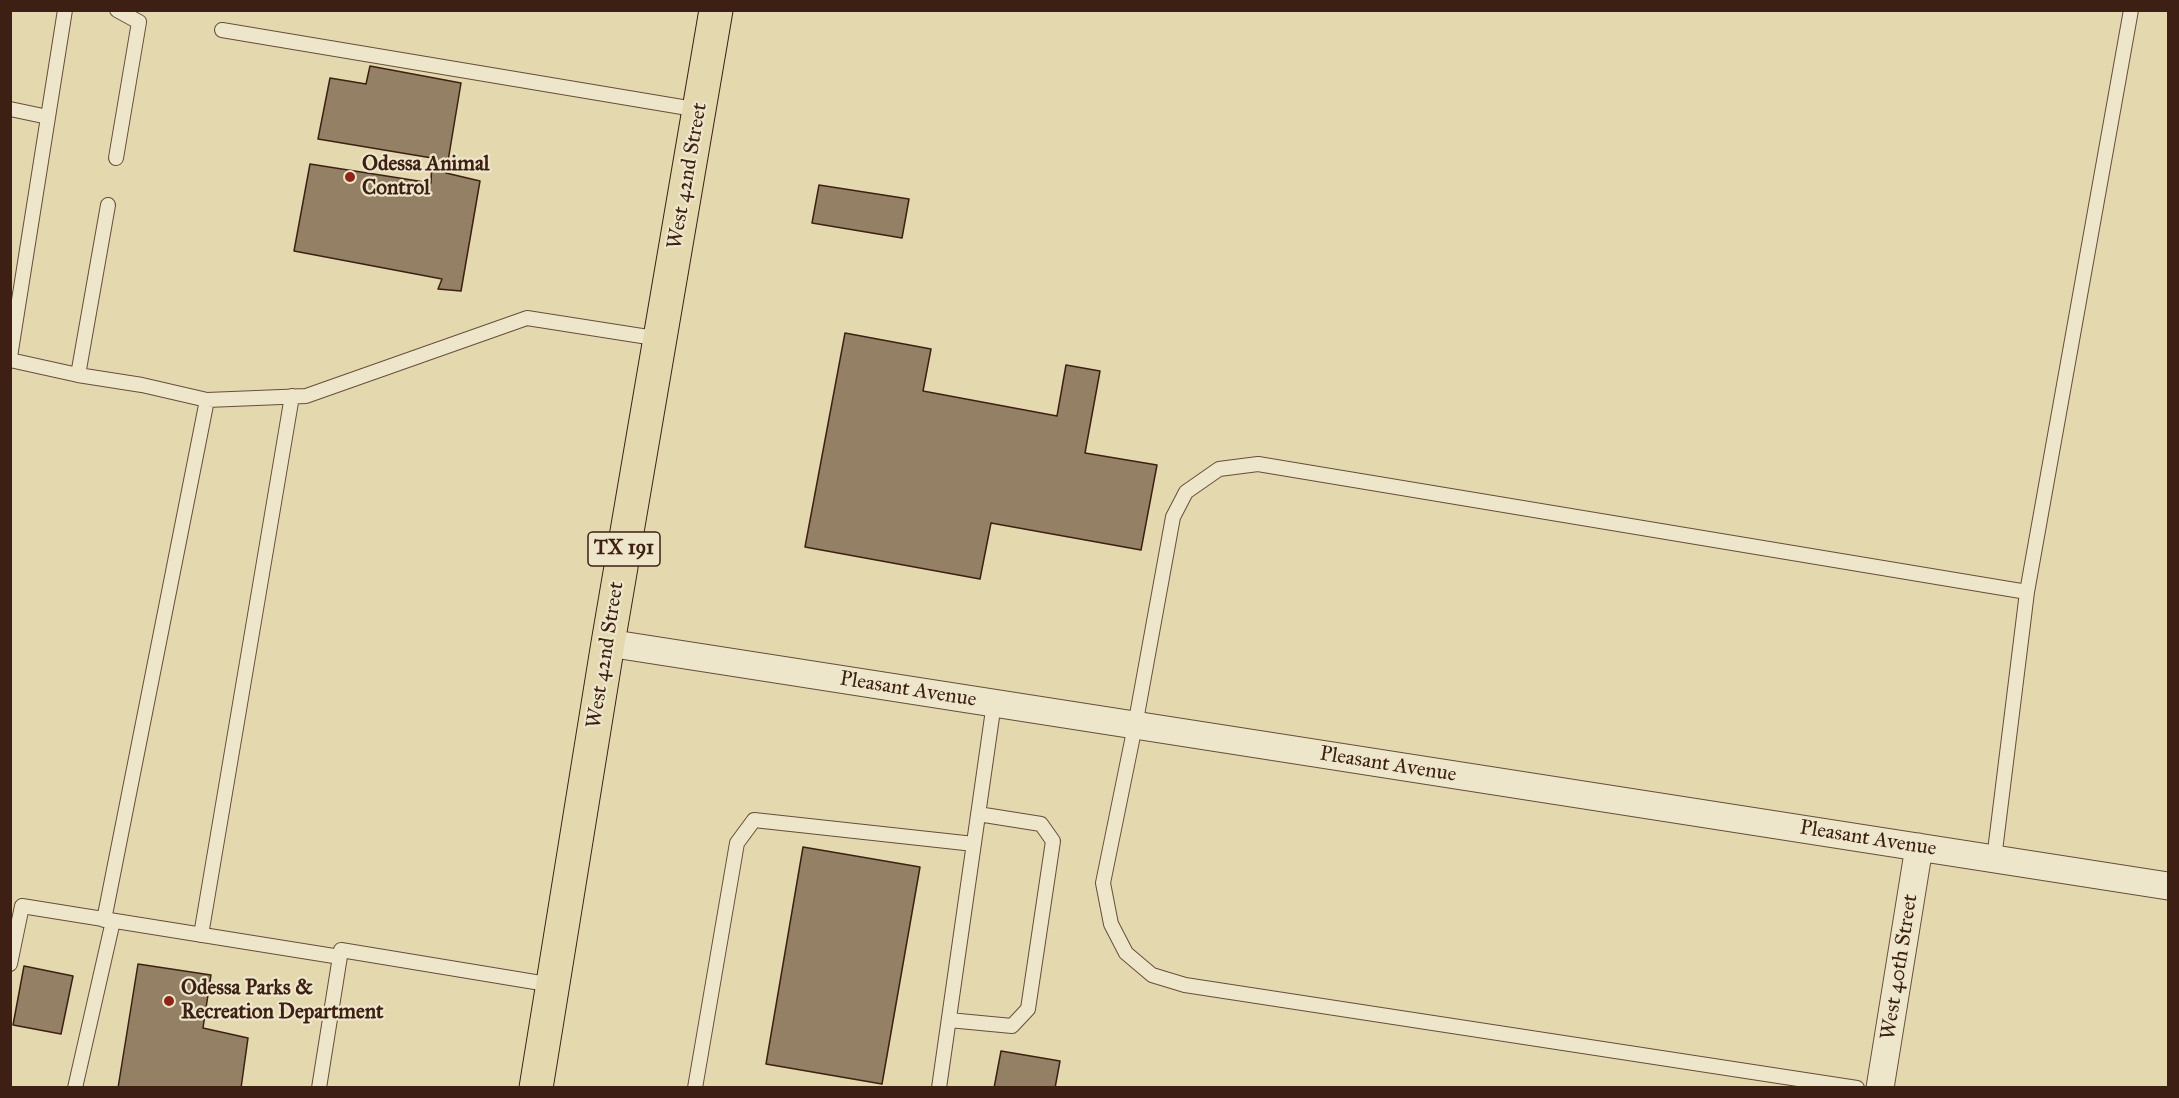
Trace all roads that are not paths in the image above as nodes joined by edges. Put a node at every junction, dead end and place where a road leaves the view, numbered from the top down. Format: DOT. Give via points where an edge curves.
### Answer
graph roads {
  1 [pos="65,10"];
  2 [pos="117,10"];
  3 [pos="716,10"];
  4 [pos="2131,10"];
  5 [pos="222,30"];
  6 [pos="10,109"];
  7 [pos="700,110"];
  8 [pos="48,117"];
  9 [pos="116,158"];
  10 [pos="108,205"];
  11 [pos="660,339"];
  12 [pos="10,358"];
  13 [pos="78,375"];
  14 [pos="292,396"];
  15 [pos="207,400"];
  16 [pos="2027,591"];
  17 [pos="608,644"];
  18 [pos="994,704"];
  19 [pos="1135,726"];
  20 [pos="978,814"];
  21 [pos="974,844"];
  22 [pos="1919,847"];
  23 [pos="1994,859"];
  24 [pos="2169,886"];
  25 [pos="108,920"];
  26 [pos="201,935"];
  27 [pos="340,957"];
  28 [pos="10,964"];
  29 [pos="553,985"];
  30 [pos="949,1020"];
  31 [pos="695,1087"];
  32 [pos="75,1088"];
  33 [pos="319,1088"];
  34 [pos="536,1088"];
  35 [pos="939,1088"];
  36 [pos="1857,1088"];
  37 [pos="1880,1088"];
  1 -- 8 [label="lane"];
  2 -- 9 [label="lane" via="140,22"];
  3 -- 7 [label="highway, West 42nd Street / TX 191"];
  4 -- 16 [label="lane"];
  5 -- 7 [label="lane"];
  6 -- 8 [label="lane"];
  7 -- 11 [label="highway, West 42nd Street / TX 191"];
  8 -- 12 [label="lane"];
  10 -- 13 [label="lane"];
  11 -- 14 [label="lane" via="527,318 306,396"];
  11 -- 17 [label="highway, West 42nd Street / TX 191"];
  12 -- 13 [label="lane"];
  13 -- 15 [label="lane"];
  14 -- 15 [label="lane"];
  14 -- 26 [label="lane"];
  15 -- 25 [label="lane"];
  16 -- 19 [label="lane" via="1258,464 1219,469 1186,492 1173,517"];
  16 -- 23 [label="lane"];
  17 -- 18 [label="street, Pleasant Avenue"];
  17 -- 29 [label="highway, West 42nd Street / TX 191"];
  18 -- 19 [label="street, Pleasant Avenue"];
  18 -- 20 [label="lane"];
  19 -- 22 [label="street, Pleasant Avenue"];
  19 -- 36 [label="lane" via="1103,883 1111,924 1126,952 1152,975 1185,985"];
  20 -- 21 [label="lane"];
  20 -- 30 [label="lane" via="1041,824 1053,841 1028,1009 1012,1026"];
  21 -- 30 [label="lane"];
  21 -- 31 [label="lane" via="754,820 737,843"];
  22 -- 23 [label="street, Pleasant Avenue"];
  22 -- 37 [label="street, West 40th Street"];
  23 -- 24 [label="street, Pleasant Avenue"];
  25 -- 26 [label="lane"];
  25 -- 28 [label="lane" via="22,906"];
  25 -- 32 [label="lane"];
  26 -- 27 [label="lane"];
  27 -- 29 [label="lane" via="341,950"];
  27 -- 33 [label="lane"];
  29 -- 34 [label="highway, West 42nd Street / TX 191"];
  30 -- 35 [label="lane"];
}
